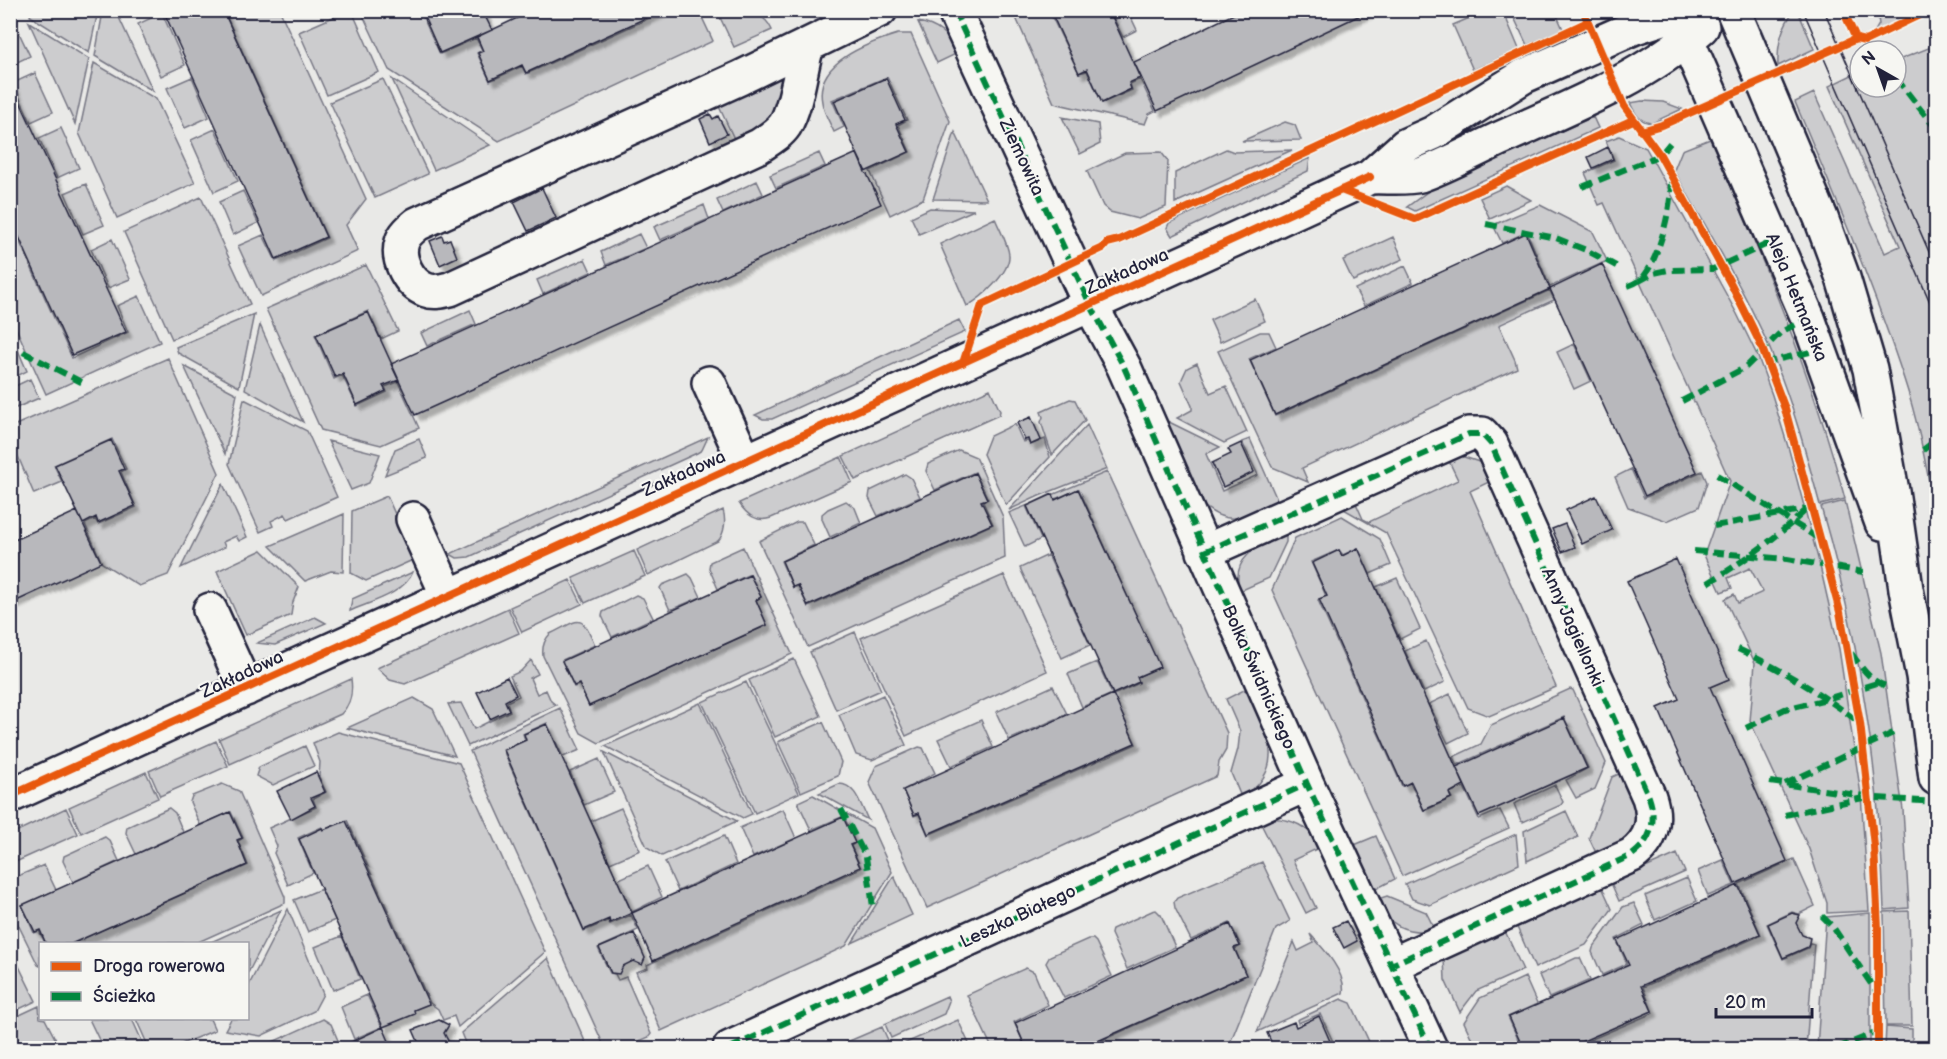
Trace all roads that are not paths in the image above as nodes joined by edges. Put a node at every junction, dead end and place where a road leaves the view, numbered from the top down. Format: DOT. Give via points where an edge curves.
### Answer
graph roads {
  1 [pos="880,10"];
  2 [pos="954,10"];
  3 [pos="1721,10"];
  4 [pos="1733,10"];
  5 [pos="1682,19"];
  6 [pos="807,46"];
  7 [pos="1370,177"];
  8 [pos="1090,304"];
  9 [pos="709,383"];
  10 [pos="745,462"];
  11 [pos="413,519"];
  12 [pos="1204,552"];
  13 [pos="1906,589"];
  14 [pos="448,596"];
  15 [pos="210,610"];
  16 [pos="246,689"];
  17 [pos="1936,778"];
  18 [pos="1307,784"];
  19 [pos="10,796"];
  20 [pos="1391,965"];
  21 [pos="730,1048"];
  22 [pos="1430,1048"];
  1 -- 6 [label="street"];
  2 -- 8 [label="street, Ziemowita"];
  3 -- 5 [label="street, Zakładowa"];
  4 -- 13 [label="street, Aleja Hetmańska" via="1808,186 1858,324 1883,434"];
  5 -- 7 [label="street, Zakładowa" via="1626,31 1524,76 1449,124 1406,146"];
  5 -- 7 [label="street, Zakładowa" via="1615,86 1419,175"];
  5 -- 13 [label="street, Aleja Hetmańska" via="1808,318"];
  6 -- 6 [label="street" via="417,224 402,241 400,252 407,273 428,291 450,289 759,146 785,124"];
  7 -- 8 [label="street, Zakładowa"];
  8 -- 10 [label="street, Zakładowa"];
  8 -- 12 [label="street, Bolka Świdnickiego" via="1124,367"];
  9 -- 10 [label="street"];
  10 -- 14 [label="street, Zakładowa"];
  11 -- 14 [label="street"];
  12 -- 18 [label="street, Bolka Świdnickiego"];
  12 -- 20 [label="street, Anny Jagiellonki" via="1469,434 1482,434 1491,444 1513,492 1649,797 1653,810 1649,836 1632,855"];
  13 -- 17 [label="street, Aleja Hetmańska"];
  14 -- 16 [label="street, Zakładowa"];
  15 -- 16 [label="street"];
  16 -- 19 [label="street, Zakładowa"];
  18 -- 20 [label="street, Bolka Świdnickiego"];
  18 -- 21 [label="street, Leszka Białego"];
  20 -- 22 [label="street, Bolka Świdnickiego"];
}
